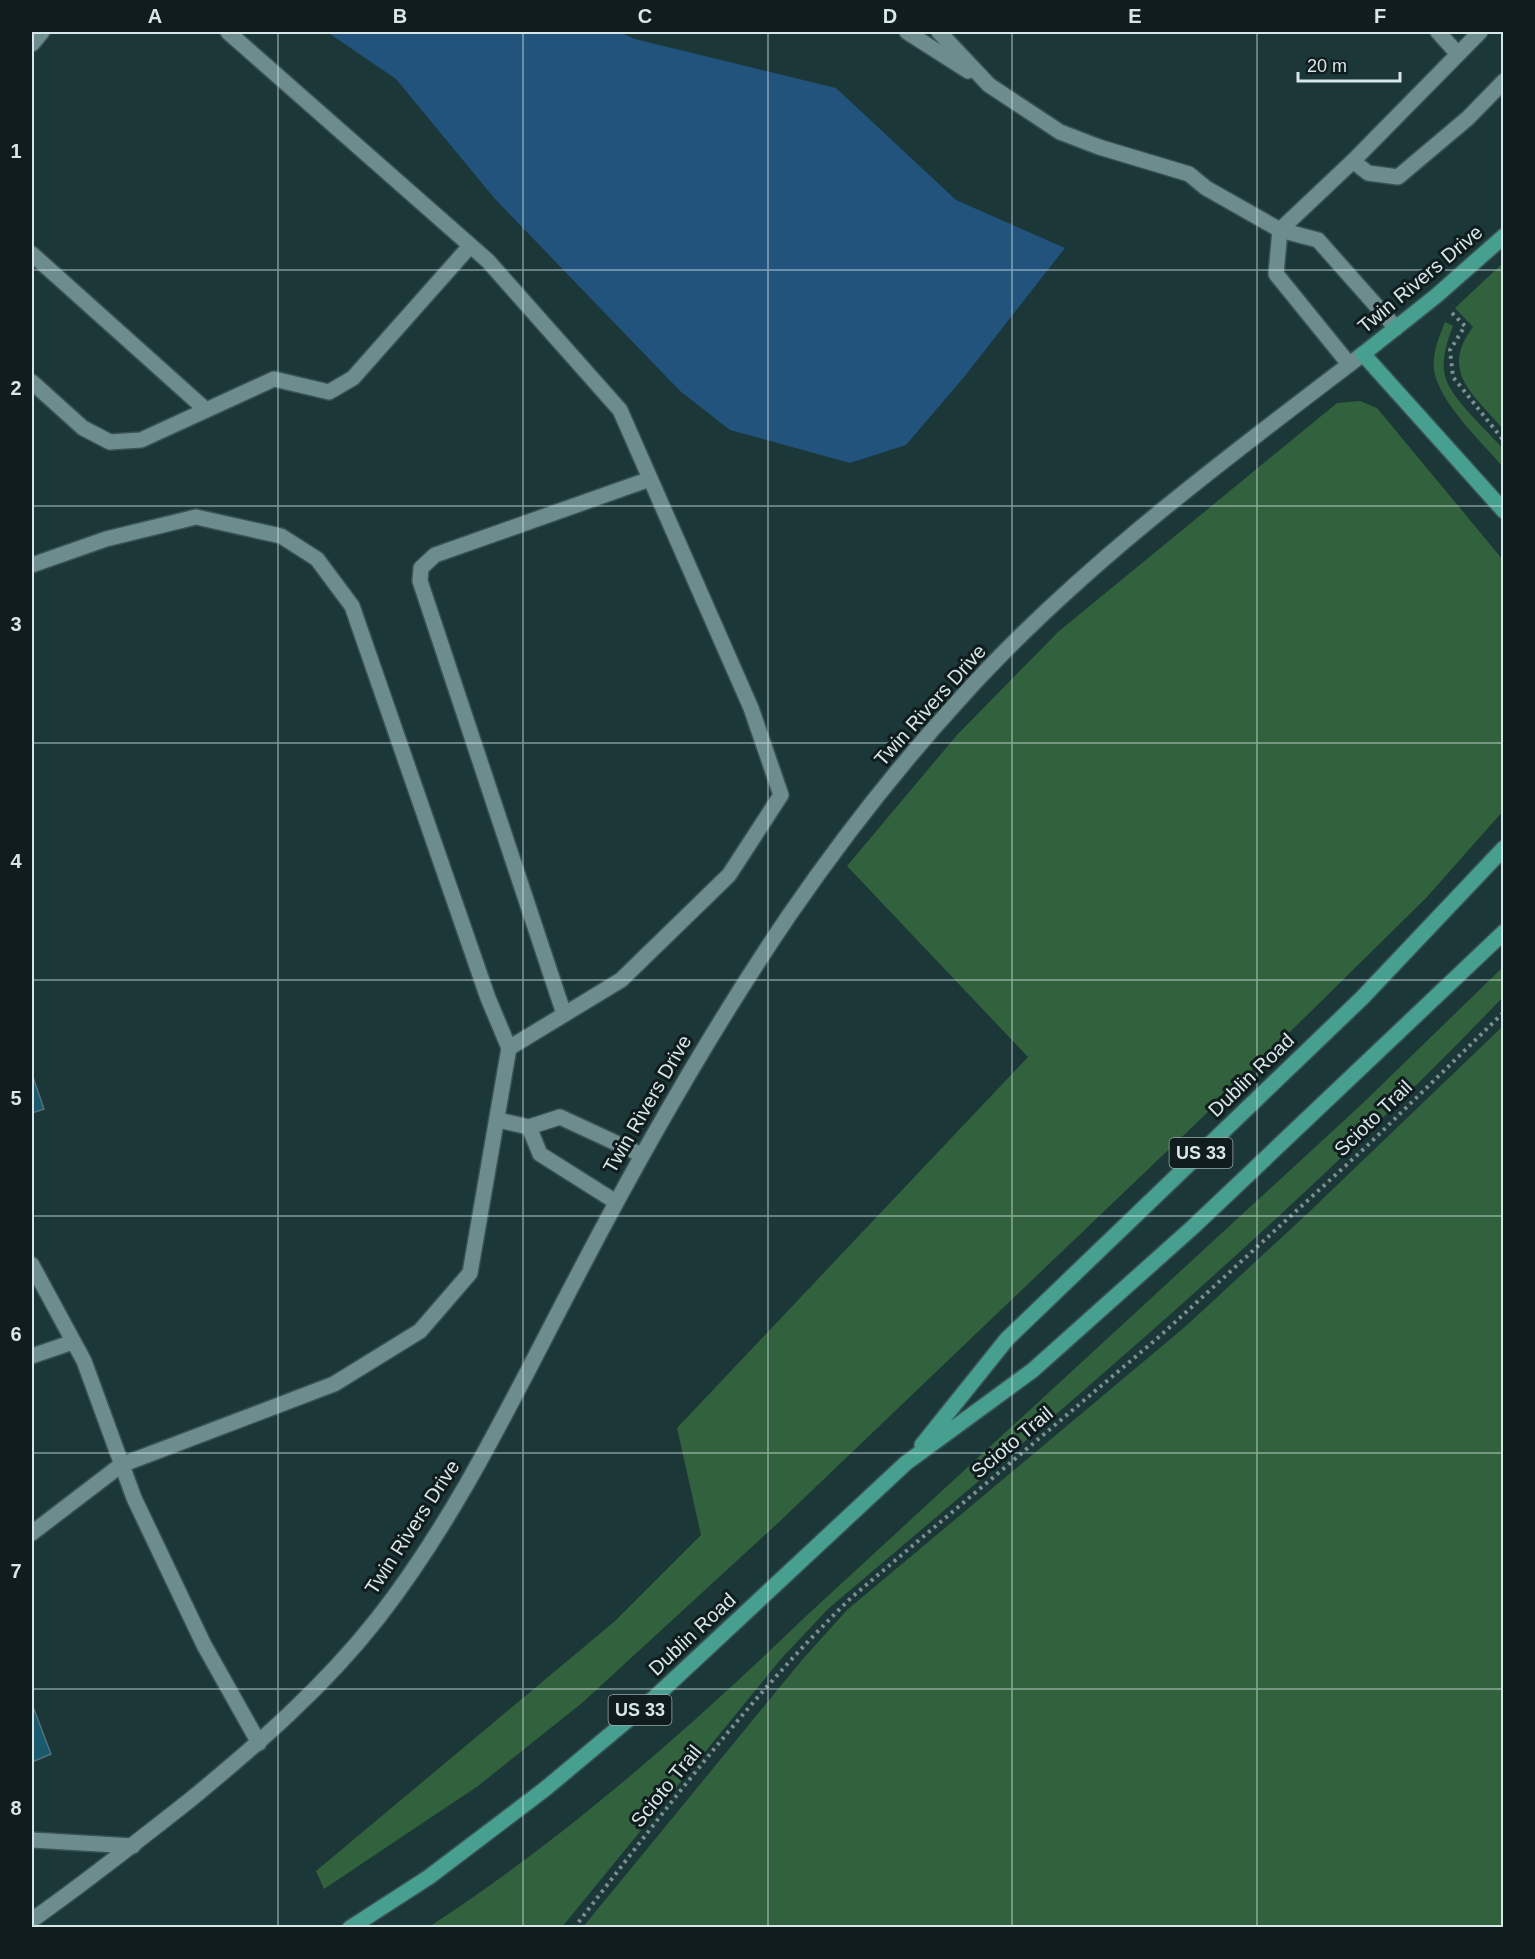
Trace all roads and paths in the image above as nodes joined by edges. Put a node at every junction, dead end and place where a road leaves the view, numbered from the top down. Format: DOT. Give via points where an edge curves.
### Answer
graph roads {
  1 [pos="42,32"];
  2 [pos="228,32"];
  3 [pos="907,32"];
  4 [pos="939,32"];
  5 [pos="1438,32"];
  6 [pos="1480,32"];
  7 [pos="32,44"];
  8 [pos="1456,53"];
  9 [pos="1503,81"];
  10 [pos="988,85"];
  11 [pos="1353,161"];
  12 [pos="1280,230"];
  13 [pos="1503,236"];
  14 [pos="470,246"];
  15 [pos="32,254"];
  16 [pos="1436,296"];
  17 [pos="1395,328"];
  18 [pos="1363,354"];
  19 [pos="1349,364"];
  20 [pos="32,382"];
  21 [pos="205,409"];
  22 [pos="1503,441"];
  23 [pos="650,479"];
  24 [pos="1503,511"];
  25 [pos="32,565"];
  26 [pos="1503,848"];
  27 [pos="1503,932"];
  28 [pos="1503,1011"];
  29 [pos="564,1014"];
  30 [pos="509,1048"];
  31 [pos="498,1120"];
  32 [pos="529,1127"];
  33 [pos="642,1155"];
  34 [pos="616,1202"];
  35 [pos="32,1265"];
  36 [pos="73,1342"];
  37 [pos="32,1356"];
  38 [pos="906,1463"];
  39 [pos="121,1465"];
  40 [pos="32,1533"];
  41 [pos="259,1743"];
  42 [pos="32,1840"];
  43 [pos="133,1846"];
  44 [pos="32,1920"];
  45 [pos="350,1928"];
  46 [pos="574,1928"];
  1 -- 7 [label="street"];
  2 -- 14 [label="street"];
  3 -- 10 [label="street"];
  4 -- 10 [label="street"];
  5 -- 8 [label="street"];
  6 -- 8 [label="street"];
  8 -- 11 [label="street"];
  9 -- 11 [label="street" via="1468,118 1398,177 1368,173"];
  10 -- 12 [label="street" via="1060,132 1189,174 1206,188"];
  11 -- 12 [label="street"];
  12 -- 17 [label="street" via="1318,240"];
  12 -- 19 [label="street" via="1276,274"];
  13 -- 16 [label="main road, Twin Rivers Drive"];
  14 -- 21 [label="street" via="353,378 328,392 274,379"];
  14 -- 23 [label="street" via="488,261 620,410"];
  15 -- 21 [label="street"];
  16 -- 17 [label="main road, Twin Rivers Drive"];
  16 -- 22 [label="path" via="1465,327 1450,350 1453,377"];
  17 -- 18 [label="main road, Twin Rivers Drive"];
  18 -- 19 [label="street, Twin Rivers Drive"];
  18 -- 24 [label="main road, Twin Rivers Drive"];
  19 -- 33 [label="street, Twin Rivers Drive" via="1134,535 1059,600 960,698 876,797 792,911 717,1024"];
  20 -- 21 [label="street" via="83,428 110,442 141,440"];
  23 -- 29 [label="street" via="751,708 781,795 729,875 621,980"];
  23 -- 29 [label="street" via="435,555 422,568 420,581"];
  25 -- 30 [label="street" via="106,539 196,517 281,536 317,559 352,606 488,999"];
  26 -- 38 [label="main road, Dublin Road / US 33" via="1362,998 1007,1339"];
  27 -- 38 [label="main road, Dublin Road / US 33" via="1194,1227 1033,1370"];
  28 -- 46 [label="path, Scioto Trail" via="1367,1146 1160,1336 810,1637 750,1706"];
  29 -- 30 [label="street"];
  30 -- 31 [label="street"];
  31 -- 32 [label="street"];
  31 -- 39 [label="street" via="470,1274 420,1331 334,1384"];
  32 -- 33 [label="street" via="560,1117"];
  32 -- 34 [label="street" via="540,1154"];
  33 -- 34 [label="street, Twin Rivers Drive"];
  34 -- 41 [label="street, Twin Rivers Drive" via="493,1436 435,1536 379,1616 330,1675"];
  35 -- 36 [label="street"];
  36 -- 37 [label="street"];
  36 -- 39 [label="street" via="84,1361"];
  38 -- 45 [label="main road, Dublin Road / US 33" via="654,1698 545,1789 429,1877"];
  39 -- 40 [label="street"];
  39 -- 41 [label="street" via="204,1645"];
  41 -- 43 [label="street, Twin Rivers Drive"];
  42 -- 43 [label="street"];
  43 -- 44 [label="street, Twin Rivers Drive"];
}
